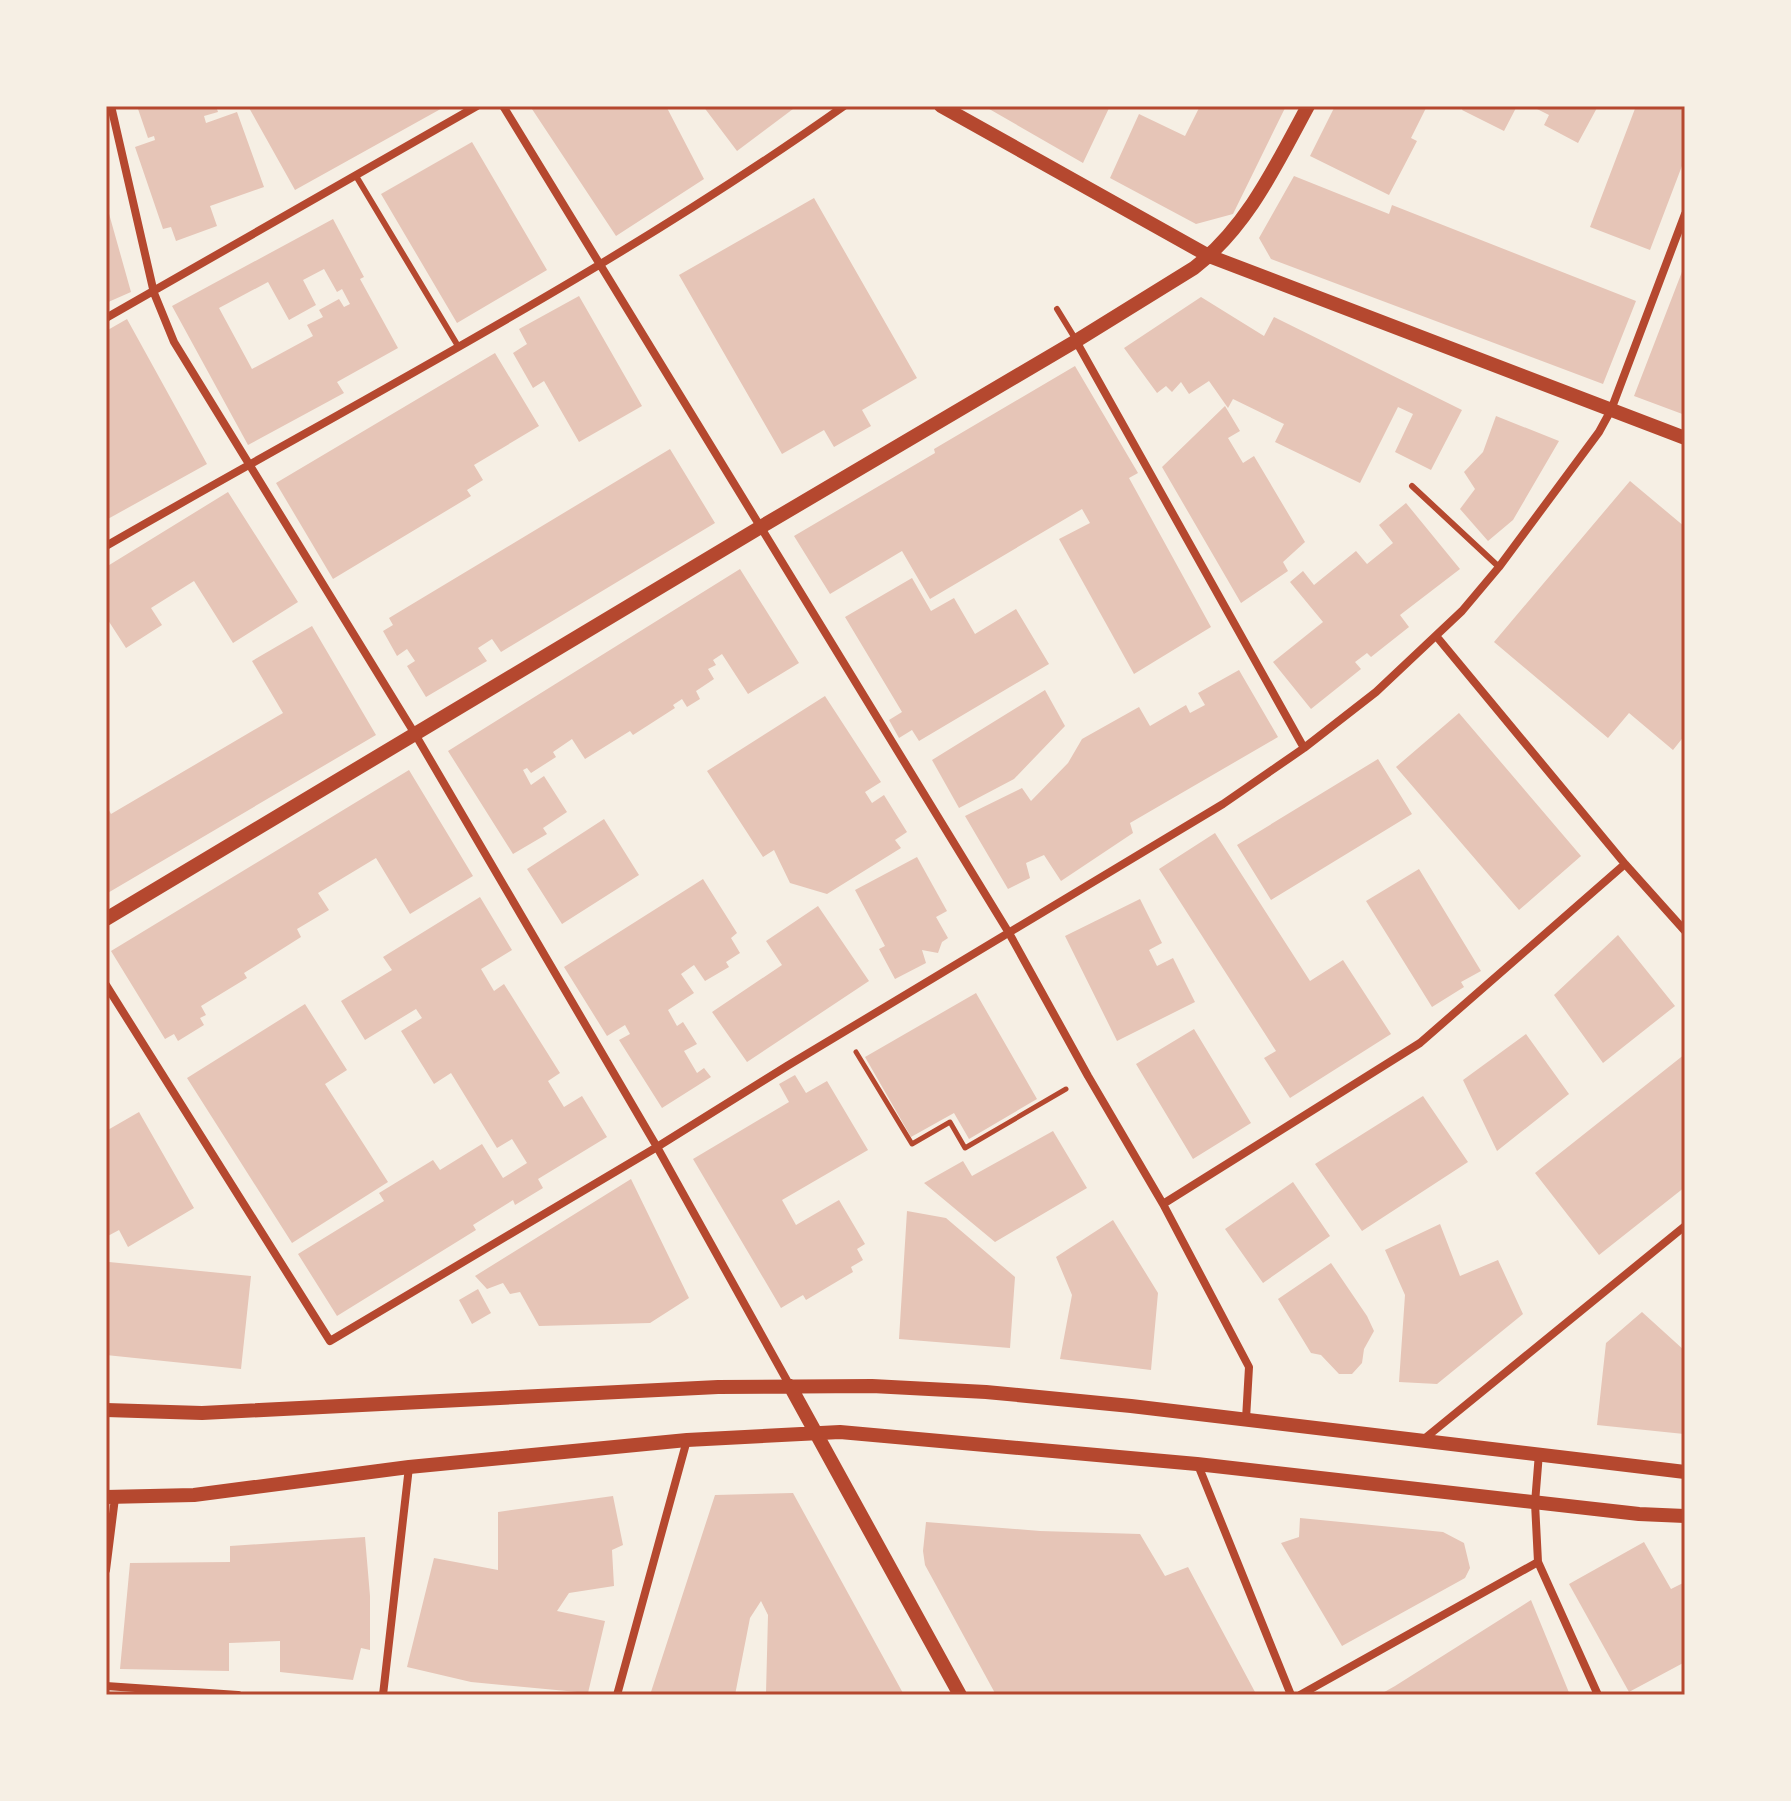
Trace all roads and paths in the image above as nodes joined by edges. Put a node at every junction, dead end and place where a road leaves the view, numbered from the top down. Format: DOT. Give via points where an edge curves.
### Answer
graph roads {
  1 [pos="111,106"];
  2 [pos="477,106"];
  3 [pos="503,106"];
  4 [pos="844,106"];
  5 [pos="941,106"];
  6 [pos="1308,106"];
  7 [pos="356,176"];
  8 [pos="1685,214"];
  9 [pos="1209,256"];
  10 [pos="602,265"];
  11 [pos="154,293"];
  12 [pos="1057,309"];
  13 [pos="106,318"];
  14 [pos="1076,341"];
  15 [pos="458,346"];
  16 [pos="1611,410"];
  17 [pos="1685,438"];
  18 [pos="249,464"];
  19 [pos="1412,486"];
  20 [pos="759,528"];
  21 [pos="106,546"];
  22 [pos="1499,567"];
  23 [pos="1437,637"];
  24 [pos="415,734"];
  25 [pos="1304,748"];
  26 [pos="1625,864"];
  27 [pos="106,919"];
  28 [pos="1685,931"];
  29 [pos="1009,933"];
  30 [pos="106,985"];
  31 [pos="844,1032"];
  32 [pos="1088,1076"];
  33 [pos="657,1147"];
  34 [pos="1163,1204"];
  35 [pos="1685,1226"];
  36 [pos="790,1386"];
  37 [pos="106,1410"];
  38 [pos="1246,1419"];
  39 [pos="817,1432"];
  40 [pos="1424,1439"];
  41 [pos="687,1440"];
  42 [pos="1539,1453"];
  43 [pos="1197,1464"];
  44 [pos="409,1467"];
  45 [pos="1685,1472"];
  46 [pos="110,1498"];
  47 [pos="1535,1503"];
  48 [pos="1685,1516"];
  49 [pos="1538,1562"];
  50 [pos="106,1570"];
  51 [pos="106,1686"];
  52 [pos="238,1695"];
  53 [pos="383,1695"];
  54 [pos="617,1695"];
  55 [pos="960,1695"];
  56 [pos="1291,1695"];
  57 [pos="1300,1695"];
  58 [pos="1598,1695"];
  1 -- 11 [label="street"];
  2 -- 7 [label="street"];
  3 -- 10 [label="street"];
  4 -- 10 [label="street"];
  5 -- 9 [label="street"];
  6 -- 9 [label="street" via="1240,224"];
  7 -- 11 [label="street"];
  7 -- 15 [label="lane"];
  8 -- 16 [label="street"];
  9 -- 14 [label="street"];
  9 -- 16 [label="street"];
  10 -- 15 [label="street"];
  10 -- 20 [label="street"];
  11 -- 13 [label="street"];
  11 -- 18 [label="street" via="174,342"];
  12 -- 14 [label="lane"];
  14 -- 20 [label="street"];
  14 -- 25 [label="street"];
  15 -- 18 [label="street"];
  16 -- 17 [label="street"];
  16 -- 22 [label="street"];
  18 -- 21 [label="street"];
  18 -- 24 [label="street"];
  19 -- 22 [label="lane"];
  20 -- 24 [label="street"];
  20 -- 29 [label="street"];
  22 -- 23 [label="street"];
  23 -- 25 [label="street"];
  23 -- 26 [label="street"];
  24 -- 27 [label="street"];
  24 -- 33 [label="street"];
  25 -- 29 [label="street" via="1223,804"];
  26 -- 28 [label="street"];
  26 -- 34 [label="street" via="1420,1043"];
  29 -- 31 [label="street"];
  29 -- 32 [label="street"];
  30 -- 33 [label="street" via="330,1341"];
  31 -- 32 [label="path" via="912,1144 950,1122 965,1148"];
  31 -- 33 [label="street"];
  32 -- 34 [label="street"];
  33 -- 36 [label="street"];
  34 -- 38 [label="street" via="1249,1367"];
  35 -- 40 [label="street"];
  36 -- 37 [label="street" via="263,1411"];
  36 -- 38 [label="street" via="986,1392"];
  36 -- 39 [label="street"];
  38 -- 40 [label="street"];
  39 -- 41 [label="street"];
  39 -- 43 [label="street"];
  39 -- 55 [label="street"];
  40 -- 42 [label="street"];
  41 -- 44 [label="street"];
  41 -- 54 [label="street"];
  42 -- 45 [label="street"];
  42 -- 47 [label="street"];
  43 -- 47 [label="street"];
  43 -- 56 [label="street"];
  44 -- 46 [label="street" via="194,1495"];
  44 -- 53 [label="street"];
  46 -- 50 [label="street"];
  47 -- 48 [label="street"];
  47 -- 49 [label="street"];
  49 -- 57 [label="street"];
  49 -- 58 [label="street"];
  51 -- 52 [label="street"];
}
